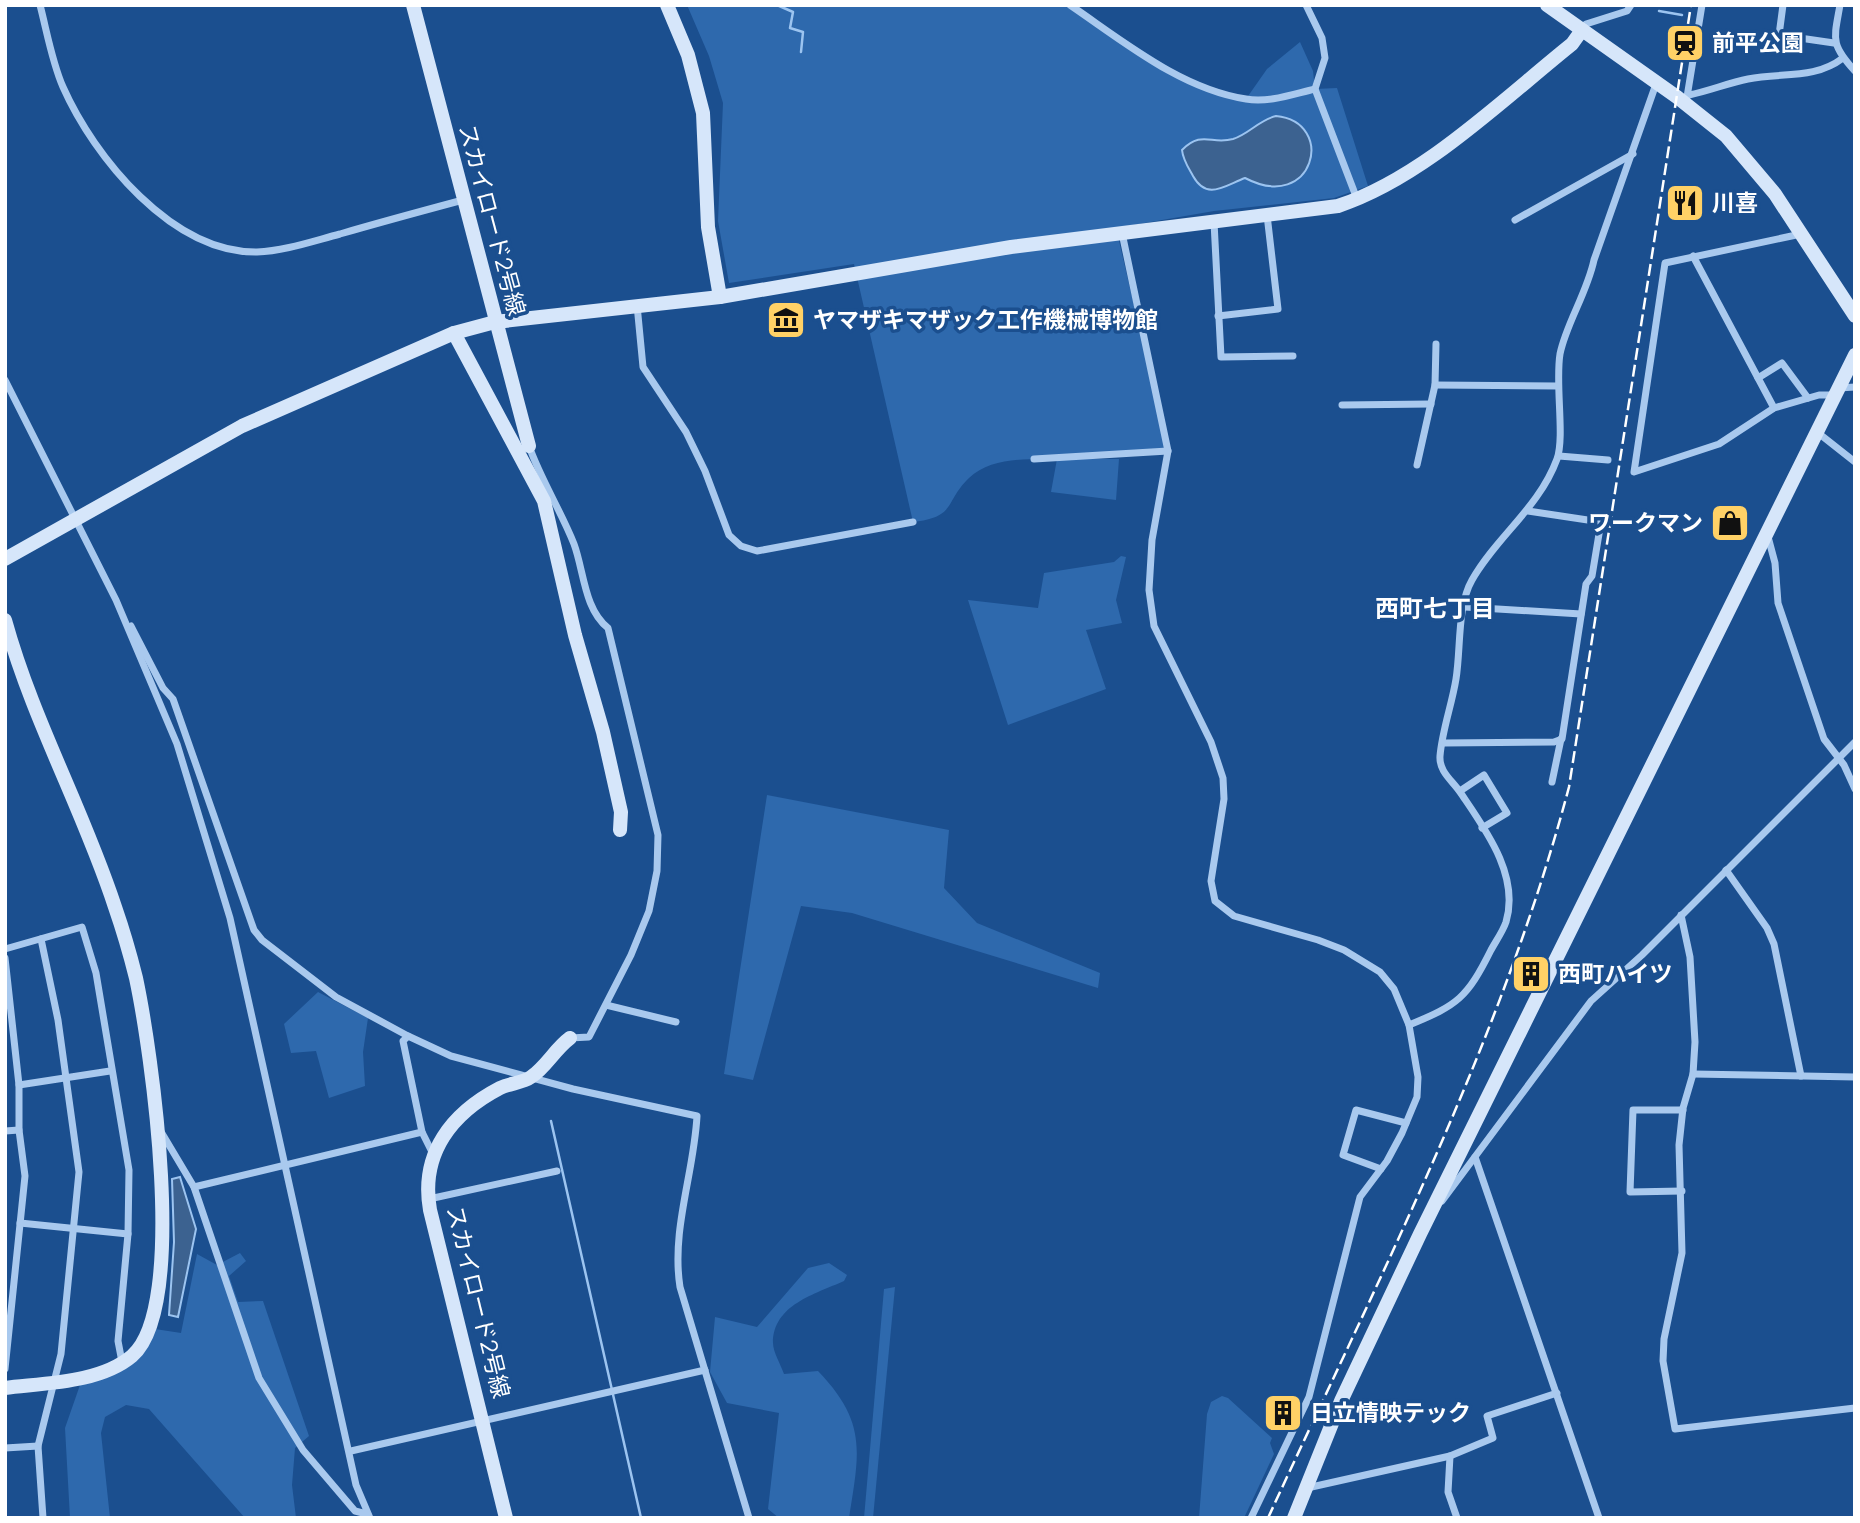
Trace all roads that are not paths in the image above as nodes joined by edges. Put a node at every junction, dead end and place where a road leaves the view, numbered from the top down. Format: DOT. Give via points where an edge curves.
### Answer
graph roads {
  1 [pos="40,5"];
  2 [pos="413,5"];
  3 [pos="667,5"];
  4 [pos="1070,5"];
  5 [pos="1306,5"];
  6 [pos="1546,5"];
  7 [pos="1631,5"];
  8 [pos="1702,5"];
  9 [pos="1783,5"];
  10 [pos="1840,5"];
  11 [pos="1582,30"];
  12 [pos="1834,43"];
  13 [pos="1843,58"];
  14 [pos="1855,71"];
  15 [pos="1656,84"];
  16 [pos="1315,89"];
  17 [pos="1687,99"];
  18 [pos="1633,154"];
  19 [pos="1357,199"];
  20 [pos="463,200"];
  21 [pos="1267,215"];
  22 [pos="1515,219"];
  23 [pos="1214,222"];
  24 [pos="1122,233"];
  25 [pos="1801,234"];
  26 [pos="1693,256"];
  27 [pos="720,297"];
  28 [pos="637,305"];
  29 [pos="1219,316"];
  30 [pos="1855,316"];
  31 [pos="495,322"];
  32 [pos="454,333"];
  33 [pos="1436,344"];
  34 [pos="1855,355"];
  35 [pos="1293,356"];
  36 [pos="1758,378"];
  37 [pos="5,380"];
  38 [pos="1435,385"];
  39 [pos="1557,386"];
  40 [pos="1855,387"];
  41 [pos="1836,392"];
  42 [pos="1808,398"];
  43 [pos="1430,404"];
  44 [pos="1342,405"];
  45 [pos="1774,408"];
  46 [pos="1816,432"];
  47 [pos="529,446"];
  48 [pos="1168,451"];
  49 [pos="1559,456"];
  50 [pos="1034,459"];
  51 [pos="1608,460"];
  52 [pos="1855,462"];
  53 [pos="1417,465"];
  54 [pos="1528,511"];
  55 [pos="74,520"];
  56 [pos="913,522"];
  57 [pos="1766,533"];
  58 [pos="5,559"];
  59 [pos="1465,607"];
  60 [pos="121,612"];
  61 [pos="1581,614"];
  62 [pos="5,620"];
  63 [pos="1561,739"];
  64 [pos="1444,743"];
  65 [pos="1855,743"];
  66 [pos="1839,758"];
  67 [pos="1552,782"];
  68 [pos="1855,789"];
  69 [pos="1460,791"];
  70 [pos="1482,828"];
  71 [pos="620,830"];
  72 [pos="1726,870"];
  73 [pos="1682,915"];
  74 [pos="41,939"];
  75 [pos="5,949"];
  76 [pos="5,958"];
  77 [pos="606,1005"];
  78 [pos="676,1021"];
  79 [pos="1409,1025"];
  80 [pos="408,1036"];
  81 [pos="570,1038"];
  82 [pos="110,1071"];
  83 [pos="1693,1074"];
  84 [pos="1801,1076"];
  85 [pos="531,1077"];
  86 [pos="1855,1077"];
  87 [pos="67,1079"];
  88 [pos="19,1085"];
  89 [pos="1682,1110"];
  90 [pos="155,1120"];
  91 [pos="1406,1123"];
  92 [pos="19,1130"];
  93 [pos="5,1131"];
  94 [pos="422,1132"];
  95 [pos="433,1154"];
  96 [pos="1475,1157"];
  97 [pos="285,1163"];
  98 [pos="1381,1168"];
  99 [pos="557,1171"];
  100 [pos="194,1187"];
  101 [pos="1682,1192"];
  102 [pos="428,1199"];
  103 [pos="1426,1221"];
  104 [pos="20,1223"];
  105 [pos="74,1229"];
  106 [pos="128,1234"];
  107 [pos="9,1282"];
  108 [pos="123,1362"];
  109 [pos="5,1369"];
  110 [pos="705,1370"];
  111 [pos="55,1381"];
  112 [pos="5,1388"];
  113 [pos="1557,1393"];
  114 [pos="1855,1408"];
  115 [pos="485,1423"];
  116 [pos="38,1446"];
  117 [pos="5,1448"];
  118 [pos="351,1451"];
  119 [pos="1450,1456"];
  120 [pos="1304,1489"];
  121 [pos="369,1516"];
  122 [pos="43,1518"];
  123 [pos="506,1518"];
  124 [pos="749,1518"];
  125 [pos="1251,1518"];
  126 [pos="1294,1518"];
  127 [pos="1457,1518"];
  128 [pos="1599,1518"];
  1 -- 20 [label="street" via="62,84 79,119 134,190 195,237 237,250 276,250"];
  2 -- 20 [label="street, スカイロード2号線"];
  3 -- 27 [label="street" via="688,55 703,113 708,227"];
  4 -- 16 [label="street" via="1191,81 1247,100 1276,99"];
  5 -- 16 [label="street" via="1322,38 1325,58"];
  6 -- 11 [label="street"];
  7 -- 11 [label="street" via="1627,11 1587,24"];
  8 -- 17 [label="street"];
  9 -- 12 [label="street" via="1779,35"];
  10 -- 12 [label="street"];
  11 -- 15 [label="street"];
  11 -- 19 [label="street" via="1572,44 1424,161 1381,190"];
  12 -- 13 [label="street"];
  13 -- 14 [label="street"];
  13 -- 17 [label="street" via="1814,74 1749,79"];
  15 -- 17 [label="street"];
  15 -- 18 [label="street"];
  16 -- 19 [label="street"];
  17 -- 25 [label="street" via="1752,165"];
  18 -- 22 [label="street"];
  18 -- 39 [label="street" via="1561,352"];
  19 -- 21 [label="street" via="1338,206"];
  20 -- 31 [label="street, スカイロード2号線"];
  21 -- 23 [label="street"];
  21 -- 29 [label="street" via="1278,309"];
  23 -- 24 [label="street"];
  23 -- 29 [label="street"];
  24 -- 27 [label="street" via="922,260"];
  24 -- 48 [label="street"];
  25 -- 26 [label="street"];
  25 -- 30 [label="street"];
  26 -- 36 [label="street"];
  26 -- 45 [label="street" via="1665,263 1634,472 1719,444"];
  27 -- 28 [label="street"];
  28 -- 31 [label="street"];
  28 -- 56 [label="street" via="643,367 686,432 729,535 741,546 757,551"];
  29 -- 35 [label="street" via="1224,359"];
  31 -- 32 [label="street"];
  31 -- 47 [label="street, スカイロード2号線"];
  32 -- 55 [label="street" via="242,426"];
  32 -- 71 [label="street" via="544,501 609,759 621,812"];
  33 -- 38 [label="street"];
  34 -- 41 [label="street"];
  36 -- 42 [label="street" via="1782,363"];
  36 -- 45 [label="street"];
  37 -- 55 [label="street"];
  38 -- 39 [label="street"];
  38 -- 43 [label="street"];
  39 -- 49 [label="street"];
  40 -- 41 [label="street"];
  41 -- 42 [label="street"];
  41 -- 46 [label="street"];
  42 -- 45 [label="street"];
  43 -- 44 [label="street"];
  43 -- 53 [label="street"];
  46 -- 52 [label="street"];
  46 -- 57 [label="street"];
  47 -- 77 [label="street" via="575,547 599,620 608,628 658,835 649,911"];
  48 -- 50 [label="street"];
  48 -- 79 [label="street" via="1152,540 1149,608 1223,778 1211,881 1215,901 1234,916 1318,940 1363,960 1394,989"];
  49 -- 51 [label="street"];
  49 -- 54 [label="street"];
  54 -- 59 [label="street" via="1471,582"];
  54 -- 61 [label="street" via="1601,522"];
  55 -- 58 [label="street"];
  55 -- 60 [label="street"];
  57 -- 66 [label="street" via="1773,553 1778,603 1824,739"];
  57 -- 103 [label="street"];
  59 -- 61 [label="street"];
  59 -- 64 [label="street"];
  60 -- 80 [label="street" via="173,699 254,930 336,997"];
  60 -- 97 [label="street" via="177,744 230,918"];
  61 -- 63 [label="street"];
  62 -- 90 [label="street" via="20,677 114,905 136,978"];
  63 -- 64 [label="street"];
  63 -- 67 [label="street"];
  64 -- 69 [label="street" via="1441,767"];
  65 -- 66 [label="street"];
  66 -- 68 [label="street"];
  66 -- 72 [label="street"];
  69 -- 70 [label="street"];
  69 -- 70 [label="street" via="1484,775 1507,813"];
  70 -- 79 [label="street" via="1506,875 1510,894 1506,923 1467,992 1449,1009"];
  72 -- 73 [label="street"];
  72 -- 84 [label="street" via="1774,944"];
  73 -- 83 [label="street" via="1691,969"];
  73 -- 96 [label="street" via="1591,1001"];
  74 -- 75 [label="street"];
  74 -- 82 [label="street" via="82,927 96,974"];
  74 -- 87 [label="street"];
  76 -- 88 [label="street"];
  77 -- 78 [label="street"];
  77 -- 81 [label="street" via="589,1037"];
  79 -- 91 [label="street" via="1418,1077 1417,1097"];
  80 -- 85 [label="street" via="451,1056"];
  80 -- 94 [label="street" via="402,1041"];
  81 -- 85 [label="street, スカイロード2号線"];
  82 -- 87 [label="street"];
  82 -- 106 [label="street" via="129,1170"];
  83 -- 84 [label="street"];
  83 -- 89 [label="street"];
  84 -- 86 [label="street"];
  85 -- 95 [label="street, スカイロード2号線" via="477,1101 452,1122"];
  85 -- 110 [label="street" via="697,1116 676,1262"];
  87 -- 88 [label="street"];
  87 -- 105 [label="street" via="79,1172"];
  88 -- 92 [label="street"];
  89 -- 101 [label="street"];
  89 -- 101 [label="street" via="1633,1110 1630,1192"];
  90 -- 100 [label="street"];
  90 -- 108 [label="street" via="163,1218 159,1296 150,1328"];
  91 -- 98 [label="street"];
  91 -- 98 [label="street" via="1356,1110 1343,1155"];
  92 -- 93 [label="street"];
  92 -- 104 [label="street" via="25,1176"];
  94 -- 95 [label="street"];
  94 -- 97 [label="street"];
  95 -- 102 [label="street, スカイロード2号線"];
  96 -- 103 [label="street"];
  96 -- 113 [label="street"];
  97 -- 100 [label="street"];
  97 -- 118 [label="street"];
  98 -- 125 [label="street" via="1360,1196 1309,1397"];
  99 -- 102 [label="street"];
  100 -- 121 [label="street" via="259,1378 303,1450 355,1511"];
  101 -- 114 [label="street" via="1682,1253 1663,1361 1675,1429"];
  102 -- 115 [label="street, スカイロード2号線"];
  103 -- 120 [label="street" via="1340,1401"];
  104 -- 105 [label="street"];
  104 -- 107 [label="street"];
  105 -- 106 [label="street"];
  105 -- 111 [label="street"];
  106 -- 108 [label="street" via="118,1341"];
  107 -- 109 [label="street"];
  108 -- 111 [label="street" via="83,1377"];
  110 -- 115 [label="street"];
  110 -- 124 [label="street"];
  111 -- 112 [label="street"];
  111 -- 116 [label="street"];
  113 -- 119 [label="street" via="1487,1416 1493,1438"];
  113 -- 128 [label="street"];
  115 -- 118 [label="street"];
  115 -- 123 [label="street, スカイロード2号線"];
  116 -- 117 [label="street"];
  116 -- 122 [label="street"];
  118 -- 121 [label="street" via="356,1485"];
  119 -- 120 [label="street"];
  119 -- 127 [label="street" via="1448,1492"];
  120 -- 126 [label="street"];
}
